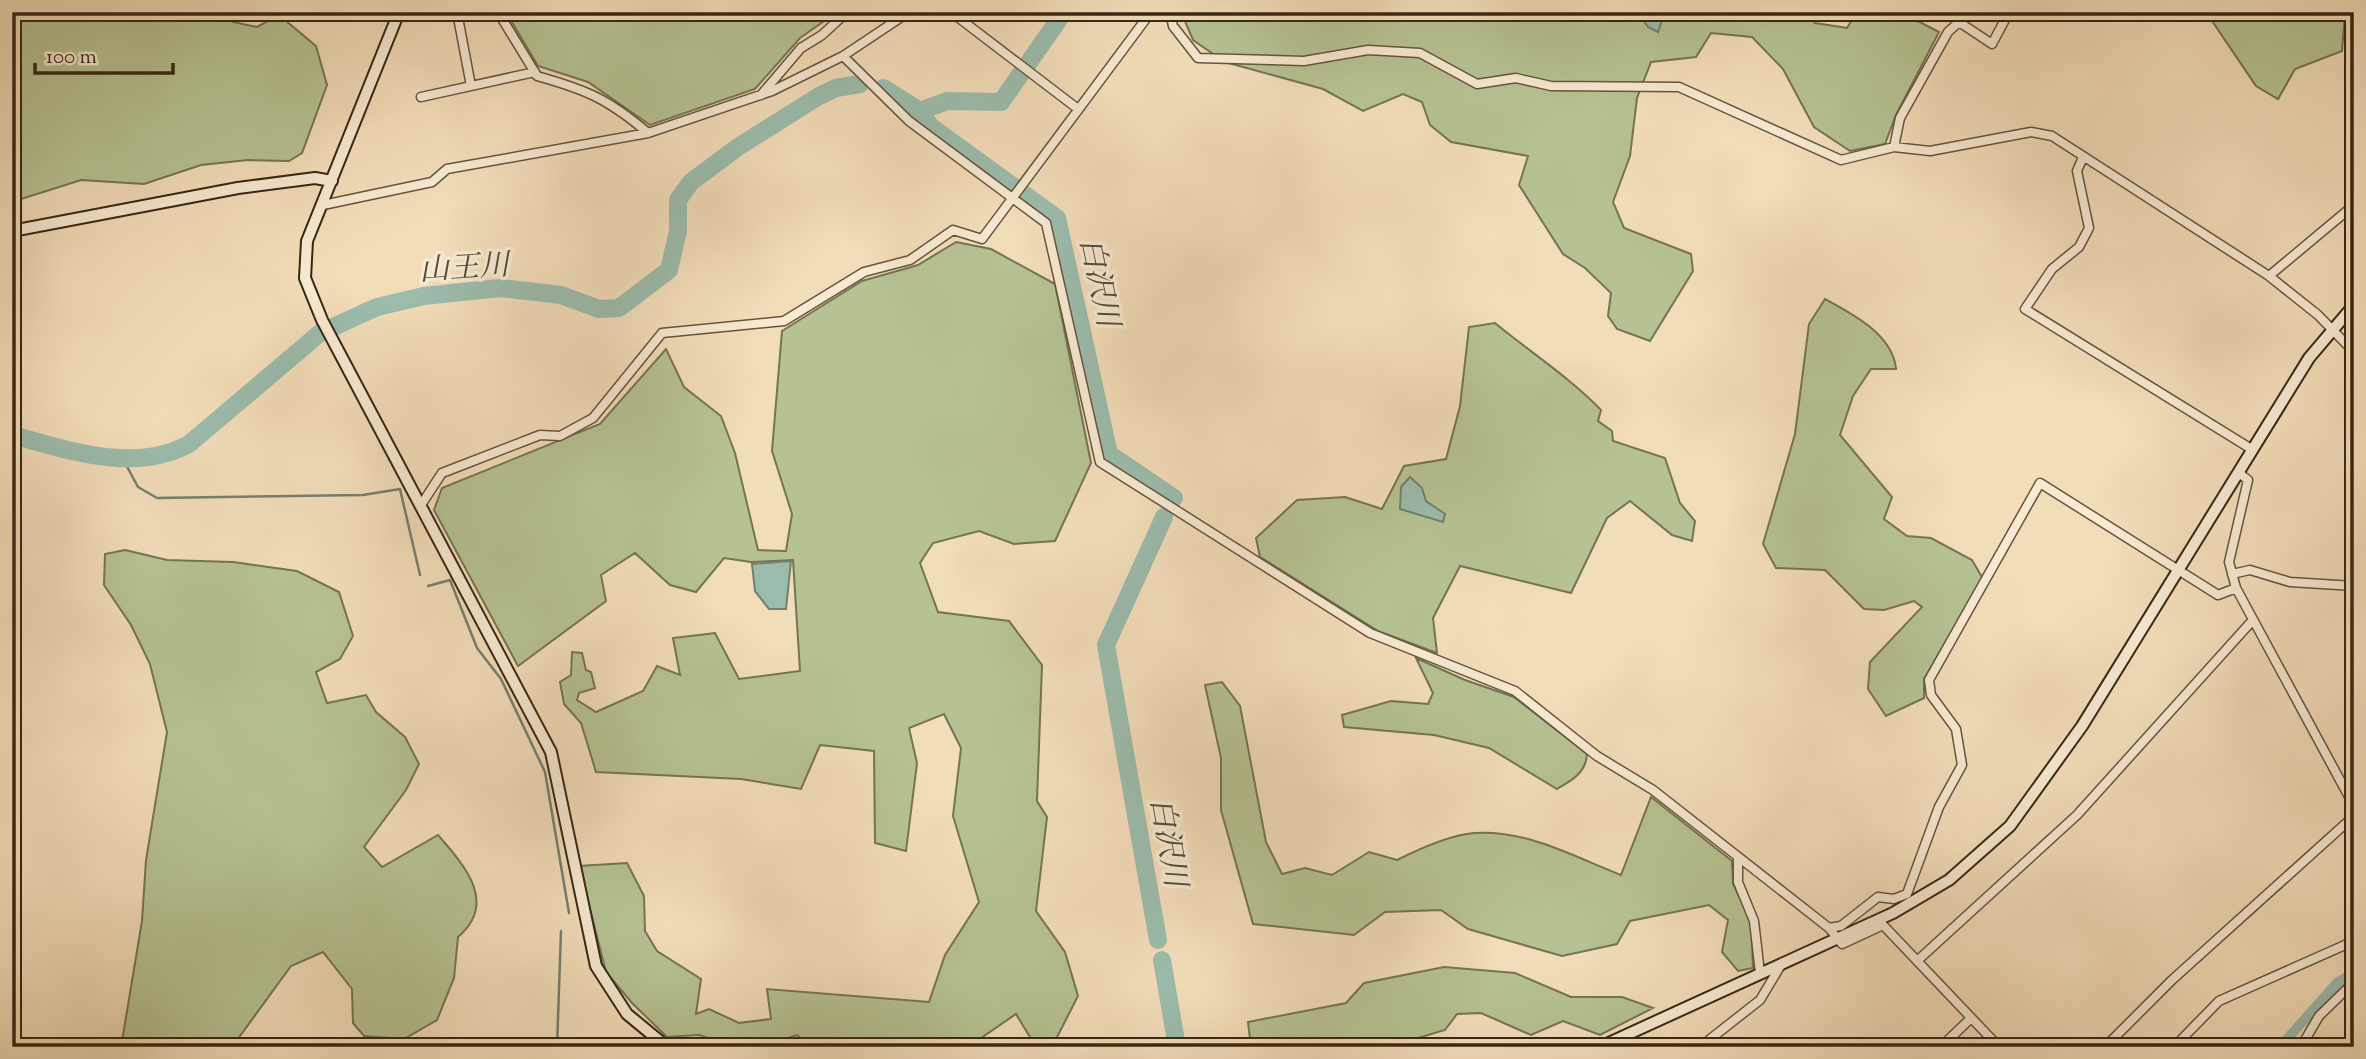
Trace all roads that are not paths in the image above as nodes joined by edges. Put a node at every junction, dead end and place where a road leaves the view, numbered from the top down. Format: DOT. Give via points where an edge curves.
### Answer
graph roads {
  1 [pos="399,12"];
  2 [pos="457,12"];
  3 [pos="498,12"];
  4 [pos="847,12"];
  5 [pos="909,12"];
  6 [pos="951,12"];
  7 [pos="1151,12"];
  8 [pos="1170,12"];
  9 [pos="2010,12"];
  10 [pos="844,56"];
  11 [pos="535,72"];
  12 [pos="471,86"];
  13 [pos="761,94"];
  14 [pos="421,97"];
  15 [pos="1078,109"];
  16 [pos="648,133"];
  17 [pos="1894,147"];
  18 [pos="2083,157"];
  19 [pos="332,181"];
  20 [pos="1010,198"];
  21 [pos="323,205"];
  22 [pos="2354,205"];
  23 [pos="12,232"];
  24 [pos="2269,276"];
  25 [pos="2354,305"];
  26 [pos="2332,328"];
  27 [pos="2354,352"];
  28 [pos="2253,450"];
  29 [pos="2239,473"];
  30 [pos="421,505"];
  31 [pos="2179,569"];
  32 [pos="2232,574"];
  33 [pos="2354,586"];
  34 [pos="2236,588"];
  35 [pos="2252,621"];
  36 [pos="2354,806"];
  37 [pos="2354,816"];
  38 [pos="1738,859"];
  39 [pos="1829,928"];
  40 [pos="1838,938"];
  41 [pos="2354,942"];
  42 [pos="1917,961"];
  43 [pos="1783,962"];
  44 [pos="1760,973"];
  45 [pos="2354,982"];
  46 [pos="1970,1019"];
  47 [pos="667,1047"];
  48 [pos="1600,1047"];
  49 [pos="1706,1047"];
  50 [pos="1941,1047"];
  51 [pos="1999,1047"];
  52 [pos="2105,1047"];
  53 [pos="2174,1047"];
  54 [pos="2301,1047"];
  1 -- 19 [label="street"];
  2 -- 12 [label="street"];
  3 -- 11 [label="street"];
  4 -- 13 [label="street" via="801,48"];
  5 -- 10 [label="street"];
  6 -- 15 [label="street"];
  7 -- 15 [label="street"];
  8 -- 17 [label="street" via="1173,26 1198,58 1304,61 1368,50 1420,53 1477,84 1516,78 1551,86 1679,87 1841,159"];
  9 -- 17 [label="street" via="1993,44 1959,22 1948,32 1900,118"];
  10 -- 13 [label="street"];
  10 -- 20 [label="street" via="909,121"];
  11 -- 12 [label="street"];
  11 -- 16 [label="street" via="585,89"];
  12 -- 14 [label="street"];
  13 -- 16 [label="street"];
  15 -- 20 [label="street"];
  16 -- 21 [label="street" via="447,169 432,183"];
  17 -- 18 [label="street" via="1930,151 2031,132 2052,135"];
  18 -- 24 [label="street"];
  18 -- 28 [label="street" via="2077,171 2089,228 2079,247 2052,269 2025,309"];
  19 -- 21 [label="street"];
  19 -- 23 [label="street" via="315,178 238,188"];
  20 -- 30 [label="street" via="982,239 953,230 910,260 864,272 784,321 662,333 593,418 560,436 540,436 442,472"];
  20 -- 38 [label="street" via="1046,223 1100,462 1370,633 1515,691 1597,756 1653,790"];
  21 -- 30 [label="street" via="307,241 304,269 322,320"];
  22 -- 24 [label="street"];
  24 -- 26 [label="street"];
  25 -- 26 [label="street"];
  26 -- 27 [label="street"];
  26 -- 28 [label="street"];
  28 -- 29 [label="street"];
  29 -- 31 [label="street"];
  29 -- 32 [label="street" via="2248,480 2232,544"];
  30 -- 47 [label="street" via="551,752 596,966 627,1014"];
  31 -- 34 [label="street" via="2218,594"];
  31 -- 39 [label="street" via="2040,483 1929,680 1931,695 1956,729 1962,765 1939,807 1907,894 1894,899 1878,897 1841,926"];
  31 -- 40 [label="street" via="2082,726 2010,827 1949,880"];
  32 -- 33 [label="street" via="2250,570 2290,582"];
  32 -- 34 [label="street"];
  34 -- 35 [label="street"];
  35 -- 36 [label="street"];
  35 -- 42 [label="street" via="2077,814"];
  37 -- 52 [label="street"];
  38 -- 39 [label="street"];
  38 -- 44 [label="street" via="1738,882 1754,921"];
  39 -- 40 [label="street"];
  40 -- 42 [label="street" via="1842,944 1883,925"];
  40 -- 43 [label="street"];
  41 -- 53 [label="street" via="2219,1000"];
  42 -- 46 [label="street"];
  43 -- 44 [label="street"];
  43 -- 49 [label="street" via="1760,1000"];
  44 -- 48 [label="street"];
  45 -- 54 [label="street" via="2320,1014"];
  46 -- 50 [label="street"];
  46 -- 51 [label="street"];
}
